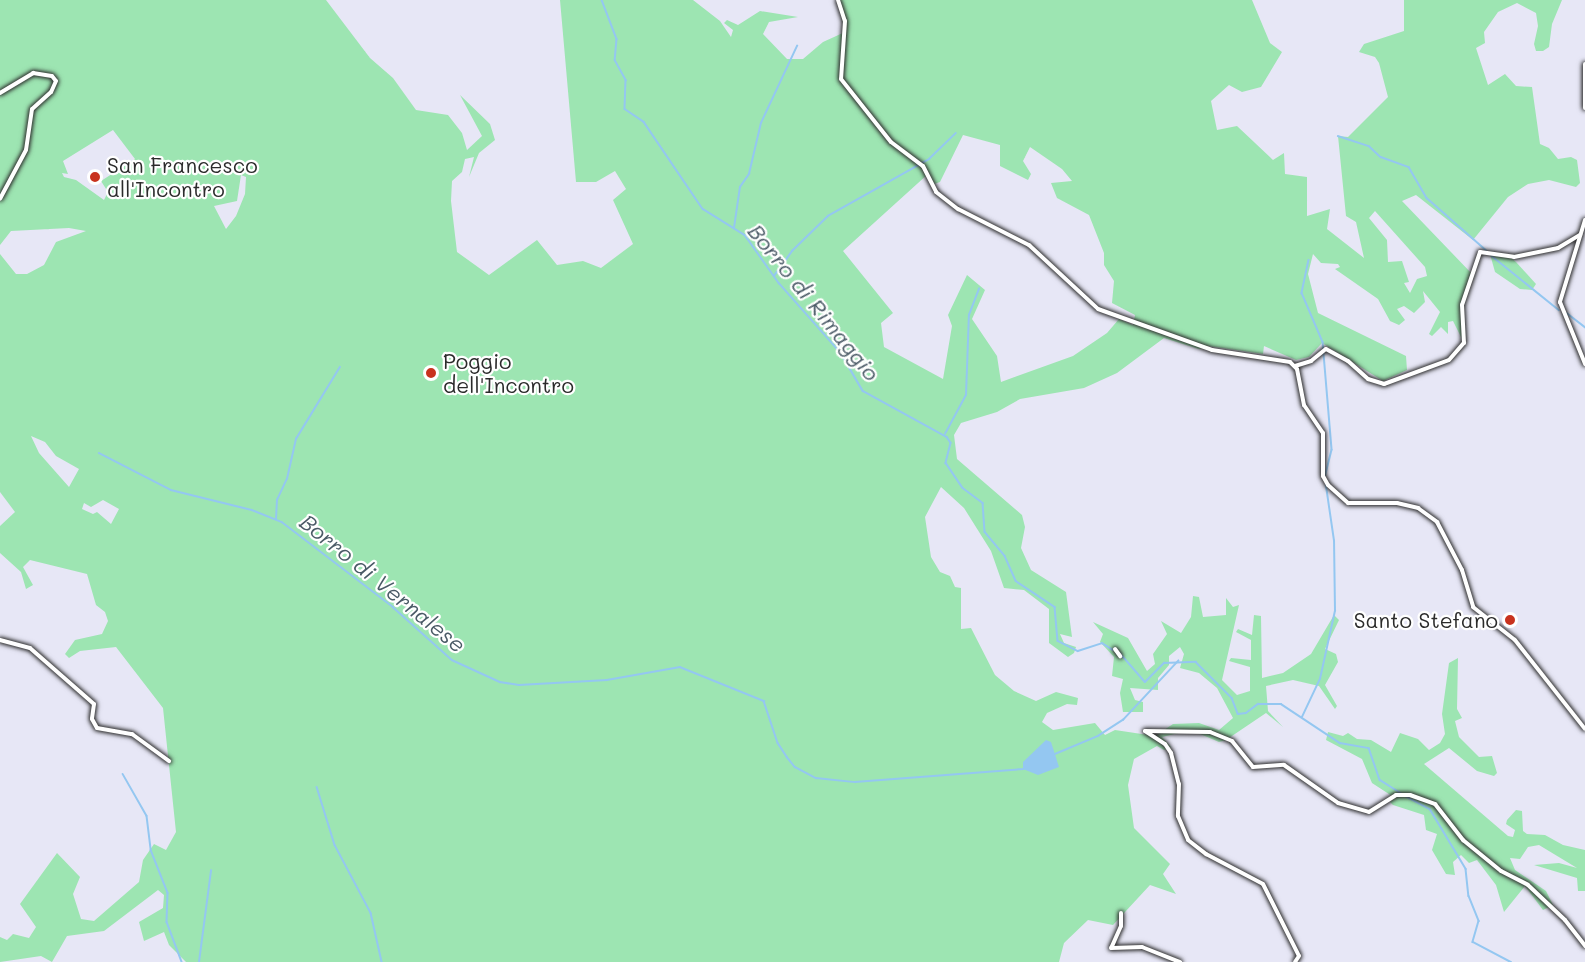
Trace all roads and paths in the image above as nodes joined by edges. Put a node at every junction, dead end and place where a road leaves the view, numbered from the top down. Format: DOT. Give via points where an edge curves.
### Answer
graph roads {
  1 [pos="838,0"];
  2 [pos="1585,64"];
  3 [pos="0,93"];
  4 [pos="1585,108"];
  5 [pos="0,199"];
  6 [pos="1585,220"];
  7 [pos="1580,235"];
  8 [pos="1585,364"];
  9 [pos="1295,366"];
  10 [pos="0,640"];
  11 [pos="1115,649"];
  12 [pos="1120,656"];
  13 [pos="1585,729"];
  14 [pos="169,761"];
  15 [pos="1121,913"];
  16 [pos="1585,946"];
  17 [pos="1180,962"];
  18 [pos="1295,962"];
  1 -- 9 [label="street" via="845,21 841,79 891,142 923,166 943,198 1029,245 1098,309 1171,333 1196,346 1227,354 1269,356"];
  2 -- 4 [label="street"];
  3 -- 5 [label="street" via="33,73 52,76 56,81 51,92 32,109 26,150"];
  6 -- 7 [label="street"];
  7 -- 8 [label="street" via="1560,302"];
  7 -- 9 [label="street" via="1558,248 1514,257 1480,252 1462,306 1464,343 1449,360 1384,384 1368,379 1348,361 1326,349 1311,361"];
  9 -- 13 [label="street" via="1304,405 1323,433 1323,476 1328,485 1348,503 1397,503 1418,508 1437,522 1462,570 1473,607 1515,640"];
  10 -- 14 [label="street" via="30,648 94,704 92,719 97,728 132,734"];
  11 -- 12 [label="street"];
  15 -- 17 [label="street" via="1118,935 1111,948 1142,947"];
  16 -- 18 [label="street" via="1565,920 1528,885 1501,871 1463,840 1442,810 1410,795 1396,795 1369,812 1338,803 1284,765 1253,767 1232,741 1210,732 1145,731 1169,746 1179,784 1178,816 1188,840 1263,884 1299,956"];
}
